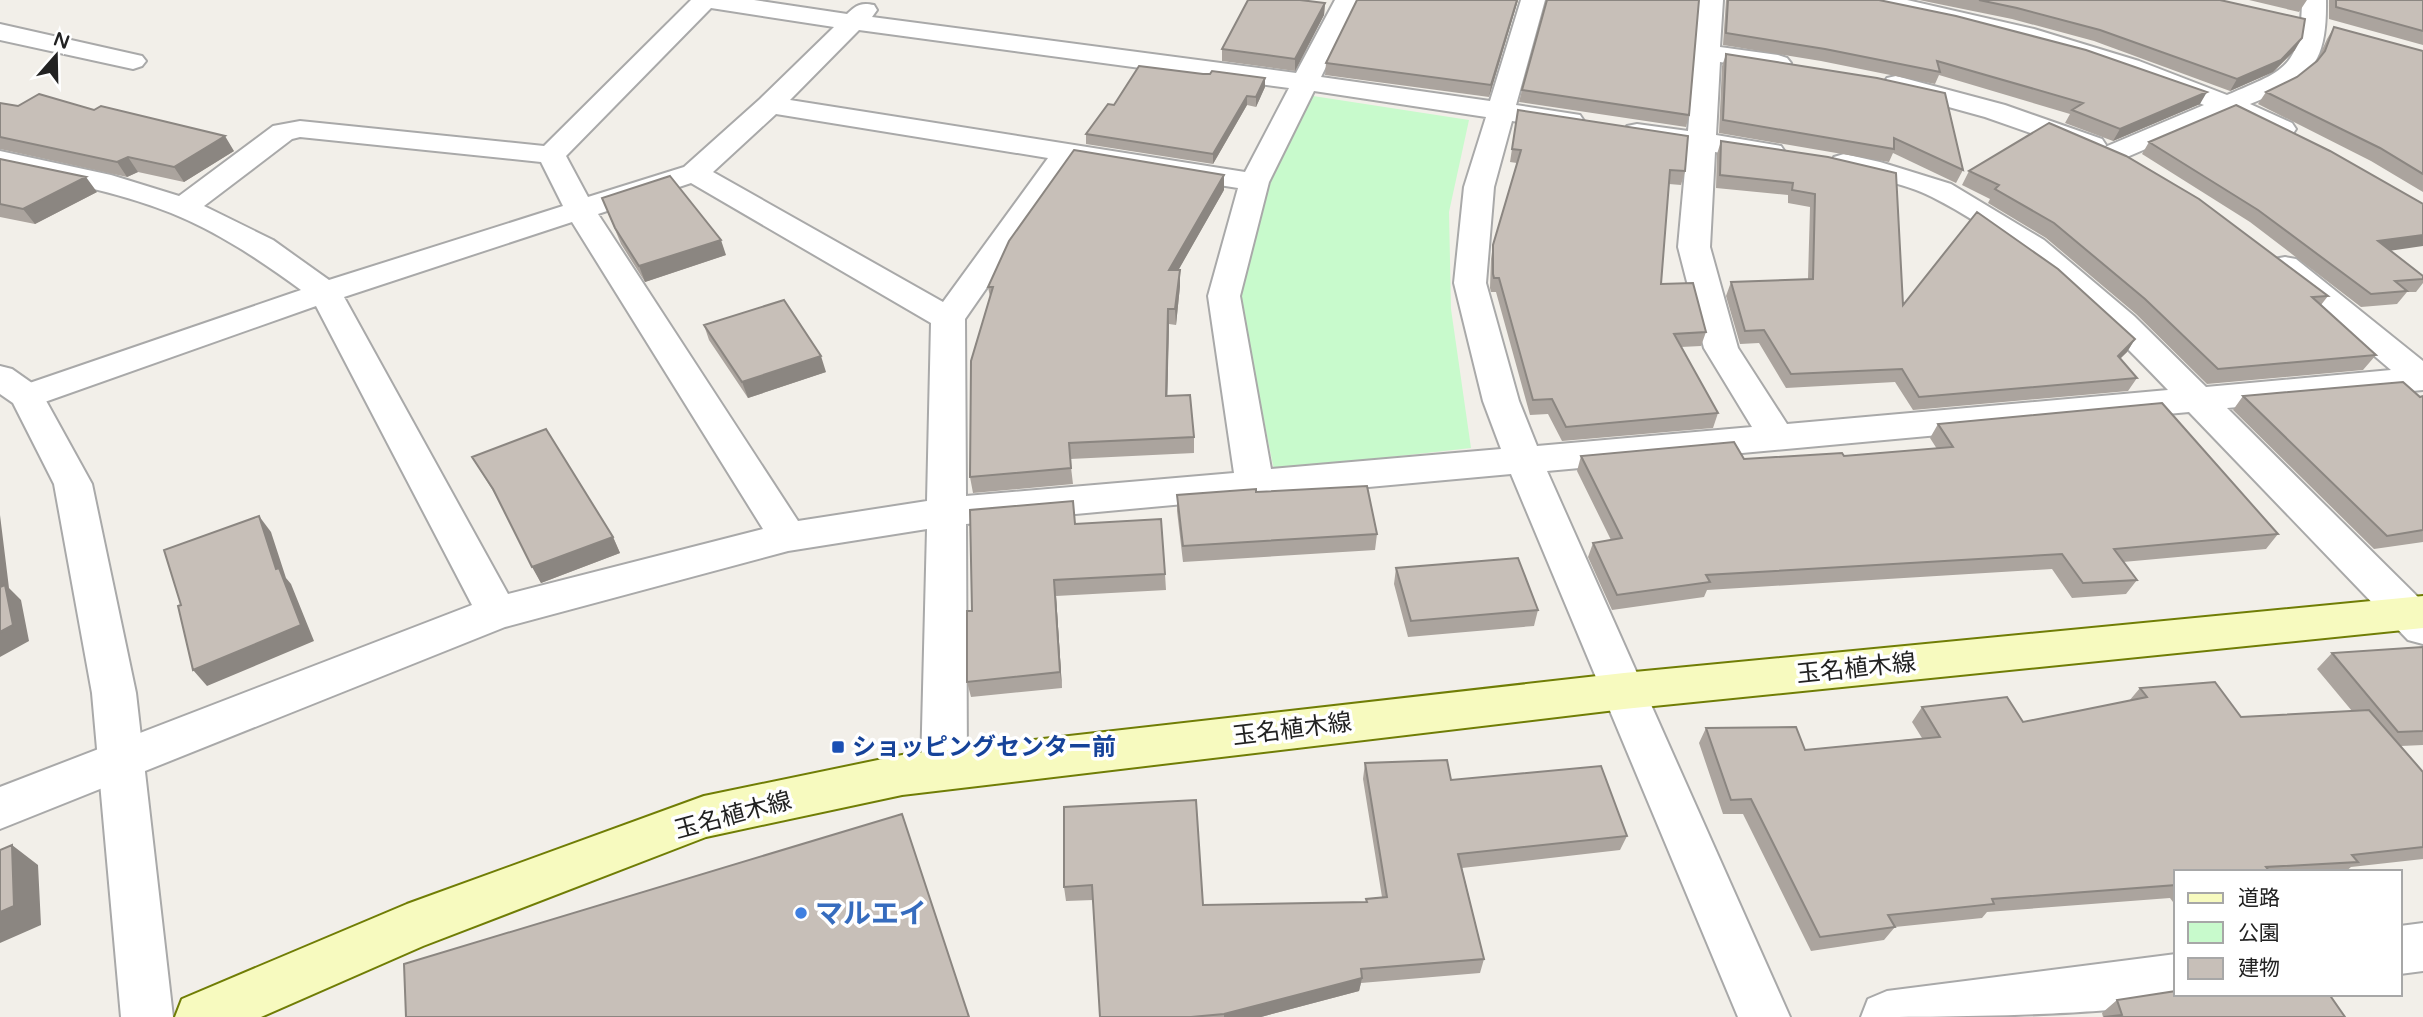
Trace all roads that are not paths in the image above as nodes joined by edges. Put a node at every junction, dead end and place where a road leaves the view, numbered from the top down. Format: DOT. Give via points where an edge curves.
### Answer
graph roads {
  1 [pos="876,0"];
  2 [pos="1533,0"];
  3 [pos="1711,0"];
  4 [pos="1864,0"];
  5 [pos="704,1"];
  6 [pos="1336,4"];
  7 [pos="2287,19"];
  8 [pos="2322,19"];
  9 [pos="852,22"];
  10 [pos="0,32"];
  11 [pos="1707,53"];
  12 [pos="133,61"];
  13 [pos="1808,68"];
  14 [pos="1874,79"];
  15 [pos="1306,82"];
  16 [pos="2226,103"];
  17 [pos="770,105"];
  18 [pos="1502,110"];
  19 [pos="2300,138"];
  20 [pos="1702,142"];
  21 [pos="1067,152"];
  22 [pos="2113,154"];
  23 [pos="551,155"];
  24 [pos="0,160"];
  25 [pos="694,173"];
  26 [pos="2148,174"];
  27 [pos="1254,182"];
  28 [pos="183,207"];
  29 [pos="580,210"];
  30 [pos="2267,253"];
  31 [pos="325,292"];
  32 [pos="948,319"];
  33 [pos="2423,379"];
  34 [pos="13,386"];
  35 [pos="2197,399"];
  36 [pos="1777,437"];
  37 [pos="1524,461"];
  38 [pos="1255,485"];
  39 [pos="945,512"];
  40 [pos="788,537"];
  41 [pos="497,613"];
  42 [pos="2418,617"];
  43 [pos="1624,691"];
  44 [pos="121,758"];
  45 [pos="944,769"];
  46 [pos="0,808"];
  47 [pos="2423,947"];
  48 [pos="2402,950"];
  49 [pos="2174,979"];
  50 [pos="147,1017"];
  51 [pos="201,1017"];
  52 [pos="1764,1017"];
  53 [pos="1887,1017"];
  1 -- 9 [label="street"];
  2 -- 18 [label="street"];
  3 -- 11 [label="street"];
  4 -- 16 [label="street" via="1923,9 2066,44"];
  5 -- 9 [label="street"];
  5 -- 23 [label="street"];
  6 -- 15 [label="street"];
  7 -- 8 [label="street"];
  8 -- 16 [label="street" via="2309,53 2284,80"];
  9 -- 15 [label="street"];
  9 -- 17 [label="street"];
  10 -- 12 [label="street"];
  11 -- 13 [label="street"];
  11 -- 20 [label="street"];
  14 -- 22 [label="street" via="2035,122"];
  15 -- 18 [label="street"];
  15 -- 27 [label="street"];
  16 -- 19 [label="street"];
  16 -- 22 [label="street"];
  17 -- 21 [label="street"];
  17 -- 25 [label="street"];
  18 -- 20 [label="street"];
  18 -- 37 [label="street" via="1479,187 1470,282 1500,401"];
  20 -- 35 [label="street" via="1880,171 1941,190 2033,247 2122,323"];
  20 -- 36 [label="street" via="1695,247 1721,348"];
  21 -- 27 [label="street"];
  21 -- 32 [label="street"];
  22 -- 26 [label="street"];
  23 -- 28 [label="street" via="300,129 283,132"];
  23 -- 29 [label="street"];
  24 -- 28 [label="street" via="101,181"];
  25 -- 29 [label="street"];
  25 -- 32 [label="street"];
  27 -- 38 [label="street" via="1224,296"];
  28 -- 31 [label="street" via="262,247"];
  29 -- 31 [label="street"];
  29 -- 40 [label="street"];
  30 -- 33 [label="street"];
  31 -- 34 [label="street"];
  31 -- 41 [label="street"];
  32 -- 39 [label="street"];
  33 -- 35 [label="street"];
  34 -- 44 [label="street" via="72,484 114,693"];
  35 -- 36 [label="street"];
  35 -- 42 [label="street"];
  36 -- 37 [label="street"];
  37 -- 38 [label="street"];
  37 -- 43 [label="street"];
  38 -- 39 [label="street"];
  39 -- 40 [label="street"];
  39 -- 45 [label="street"];
  40 -- 41 [label="street"];
  41 -- 44 [label="street"];
  42 -- 43 [label="main road, 玉名植木線"];
  43 -- 45 [label="main road, 玉名植木線"];
  43 -- 52 [label="street"];
  44 -- 46 [label="street"];
  44 -- 50 [label="street"];
  45 -- 51 [label="main road, 玉名植木線" via="704,817 407,928"];
  47 -- 48 [label="street"];
  49 -- 53 [label="street"];
}
